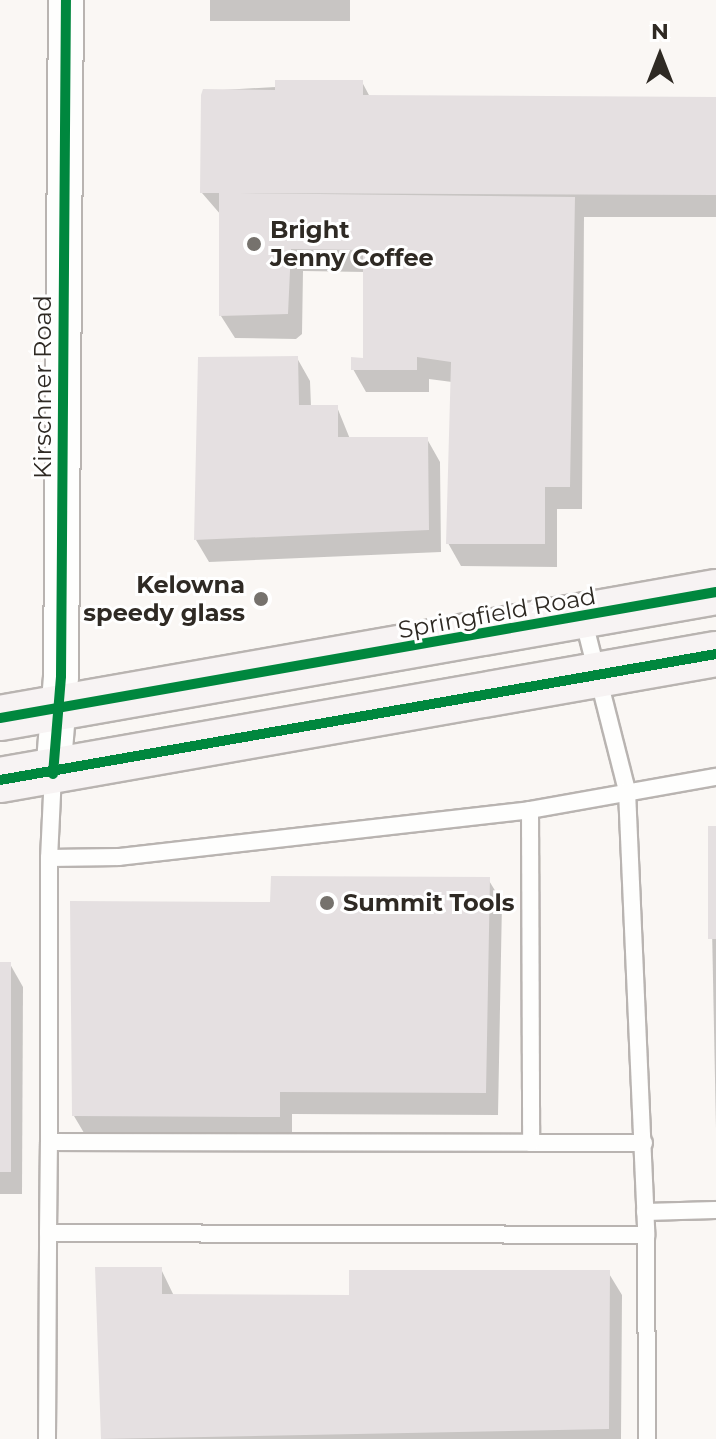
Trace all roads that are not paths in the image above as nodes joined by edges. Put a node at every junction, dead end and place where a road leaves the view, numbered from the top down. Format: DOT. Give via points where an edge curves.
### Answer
graph roads {
  1 [pos="66,0"];
  2 [pos="716,592"];
  3 [pos="583,618"];
  4 [pos="716,654"];
  5 [pos="595,676"];
  6 [pos="59,711"];
  7 [pos="0,718"];
  8 [pos="53,774"];
  9 [pos="716,777"];
  10 [pos="0,780"];
  11 [pos="627,791"];
  12 [pos="530,810"];
  13 [pos="49,858"];
  14 [pos="49,1142"];
  15 [pos="531,1143"];
  16 [pos="644,1143"];
  17 [pos="716,1210"];
  18 [pos="645,1212"];
  19 [pos="48,1233"];
  20 [pos="646,1235"];
  21 [pos="47,1439"];
  22 [pos="647,1439"];
  1 -- 6 [label="street, Kirschner Road"];
  2 -- 3 [label="main road, Springfield Road"];
  3 -- 5 [label="lane"];
  3 -- 6 [label="main road, Springfield Road"];
  4 -- 5 [label="main road"];
  5 -- 8 [label="main road"];
  5 -- 11 [label="lane"];
  6 -- 7 [label="main road, Springfield Road"];
  6 -- 8 [label="street, Kirschner Road"];
  8 -- 10 [label="main road"];
  8 -- 13 [label="lane"];
  9 -- 11 [label="lane"];
  11 -- 12 [label="lane"];
  11 -- 16 [label="lane"];
  12 -- 13 [label="lane" via="119,857"];
  12 -- 15 [label="lane"];
  13 -- 14 [label="lane"];
  14 -- 15 [label="lane"];
  14 -- 19 [label="lane"];
  15 -- 16 [label="lane"];
  16 -- 18 [label="lane"];
  17 -- 18 [label="lane"];
  18 -- 20 [label="lane"];
  19 -- 20 [label="lane"];
  19 -- 21 [label="lane"];
  20 -- 22 [label="lane"];
}
